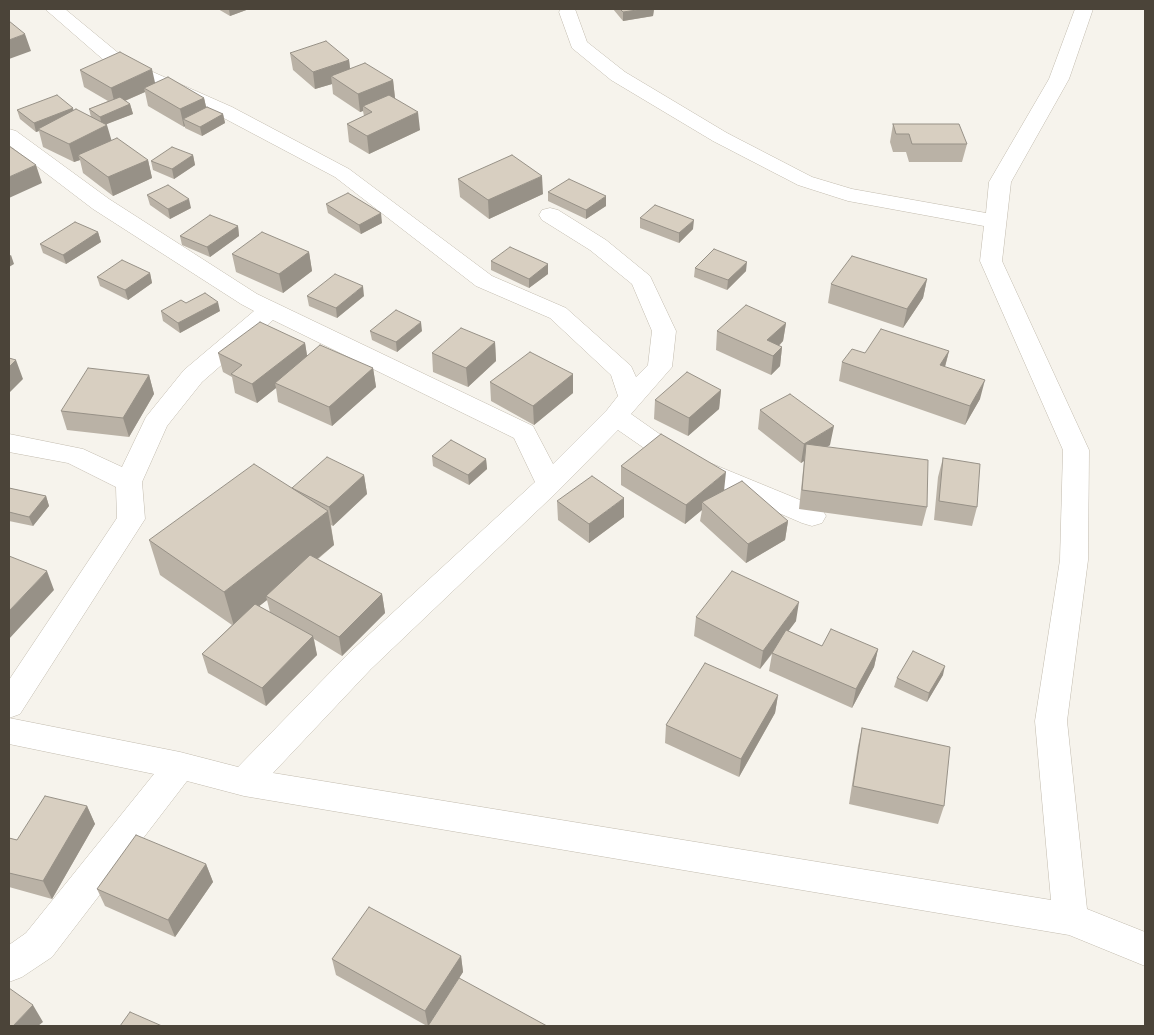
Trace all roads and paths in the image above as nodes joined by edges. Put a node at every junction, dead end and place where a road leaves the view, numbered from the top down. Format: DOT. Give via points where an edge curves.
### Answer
graph roads {
  1 [pos="54,9"];
  2 [pos="1084,9"];
  3 [pos="568,12"];
  4 [pos="9,134"];
  5 [pos="550,215"];
  6 [pos="995,221"];
  7 [pos="271,309"];
  8 [pos="623,407"];
  9 [pos="9,443"];
  10 [pos="129,482"];
  11 [pos="549,484"];
  12 [pos="812,516"];
  13 [pos="9,706"];
  14 [pos="9,731"];
  15 [pos="180,766"];
  16 [pos="244,782"];
  17 [pos="1070,919"];
  18 [pos="1145,949"];
  19 [pos="9,964"];
  1 -- 8 [label="street" via="121,66 224,111 342,173 484,282 558,313 622,372"];
  2 -- 6 [label="street" via="1060,79 1000,182"];
  3 -- 6 [label="street" via="579,44 618,76 720,137 805,181 848,195"];
  4 -- 7 [label="street" via="101,204 249,299"];
  5 -- 8 [label="street" via="598,245 642,281 664,331 660,367"];
  6 -- 17 [label="street" via="991,261 1076,450 1074,560 1051,720"];
  7 -- 10 [label="street" via="193,376 155,423"];
  7 -- 11 [label="street" via="524,432"];
  8 -- 11 [label="street"];
  8 -- 12 [label="street" via="679,460"];
  9 -- 10 [label="street" via="74,455"];
  10 -- 13 [label="street" via="131,519"];
  11 -- 16 [label="street" via="360,661"];
  14 -- 15 [label="street"];
  15 -- 16 [label="street"];
  15 -- 19 [label="street" via="39,945"];
  16 -- 17 [label="street"];
  17 -- 18 [label="street"];
}
